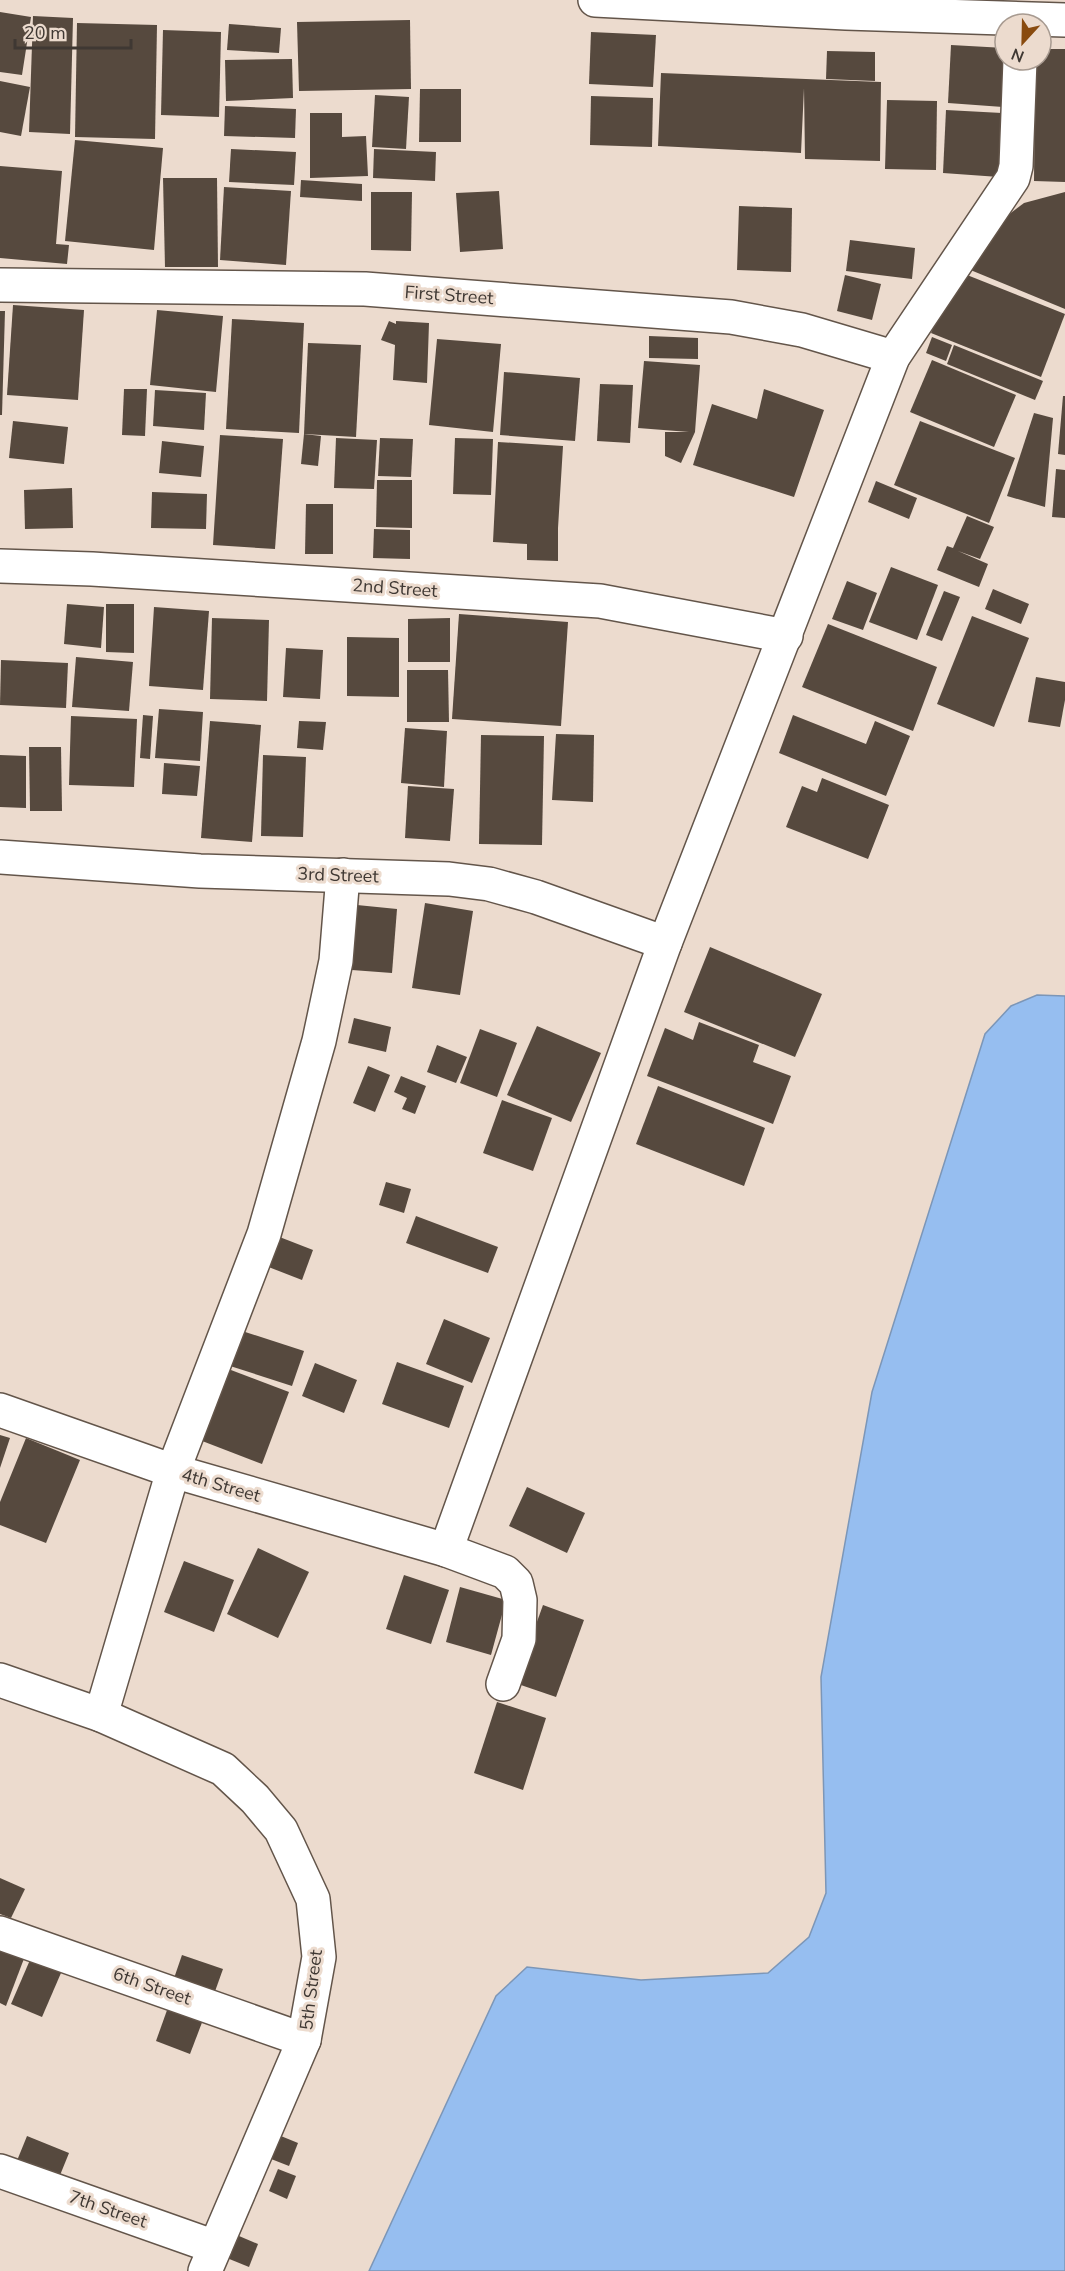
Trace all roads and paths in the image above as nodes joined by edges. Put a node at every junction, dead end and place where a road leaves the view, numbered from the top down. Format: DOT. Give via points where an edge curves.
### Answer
graph roads {
  1 [pos="595,0"];
  2 [pos="627,0"];
  3 [pos="993,20"];
  4 [pos="1020,72"];
  5 [pos="0,285"];
  6 [pos="893,357"];
  7 [pos="0,566"];
  8 [pos="786,636"];
  9 [pos="0,857"];
  10 [pos="343,875"];
  11 [pos="665,943"];
  12 [pos="0,1410"];
  13 [pos="173,1471"];
  14 [pos="446,1550"];
  15 [pos="0,1680"];
  16 [pos="503,1684"];
  17 [pos="101,1715"];
  18 [pos="0,1933"];
  19 [pos="304,2040"];
  20 [pos="0,2171"];
  21 [pos="210,2259"];
  1 -- 2 [label="street"];
  2 -- 3 [label="street"];
  4 -- 6 [label="street" via="1013,178"];
  5 -- 6 [label="street, First Street" via="365,289 731,317 802,330"];
  6 -- 8 [label="street"];
  7 -- 8 [label="street, 2nd Street" via="600,601"];
  8 -- 11 [label="street"];
  9 -- 10 [label="street, 3rd Street" via="200,871"];
  10 -- 11 [label="street, 3rd Street" via="489,884"];
  10 -- 13 [label="street" via="336,961 319,1041 264,1234"];
  11 -- 14 [label="street"];
  12 -- 13 [label="street, 4th Street"];
  13 -- 14 [label="street, 4th Street"];
  13 -- 17 [label="street"];
  14 -- 16 [label="street, 4th Street" via="505,1572 516,1583 520,1600 519,1639"];
  15 -- 17 [label="street, 5th Street"];
  17 -- 19 [label="street, 5th Street" via="223,1769 281,1830 313,1899 319,1957"];
  18 -- 19 [label="street, 6th Street"];
  19 -- 21 [label="street, 5th Street"];
  20 -- 21 [label="street, 7th Street"];
}
